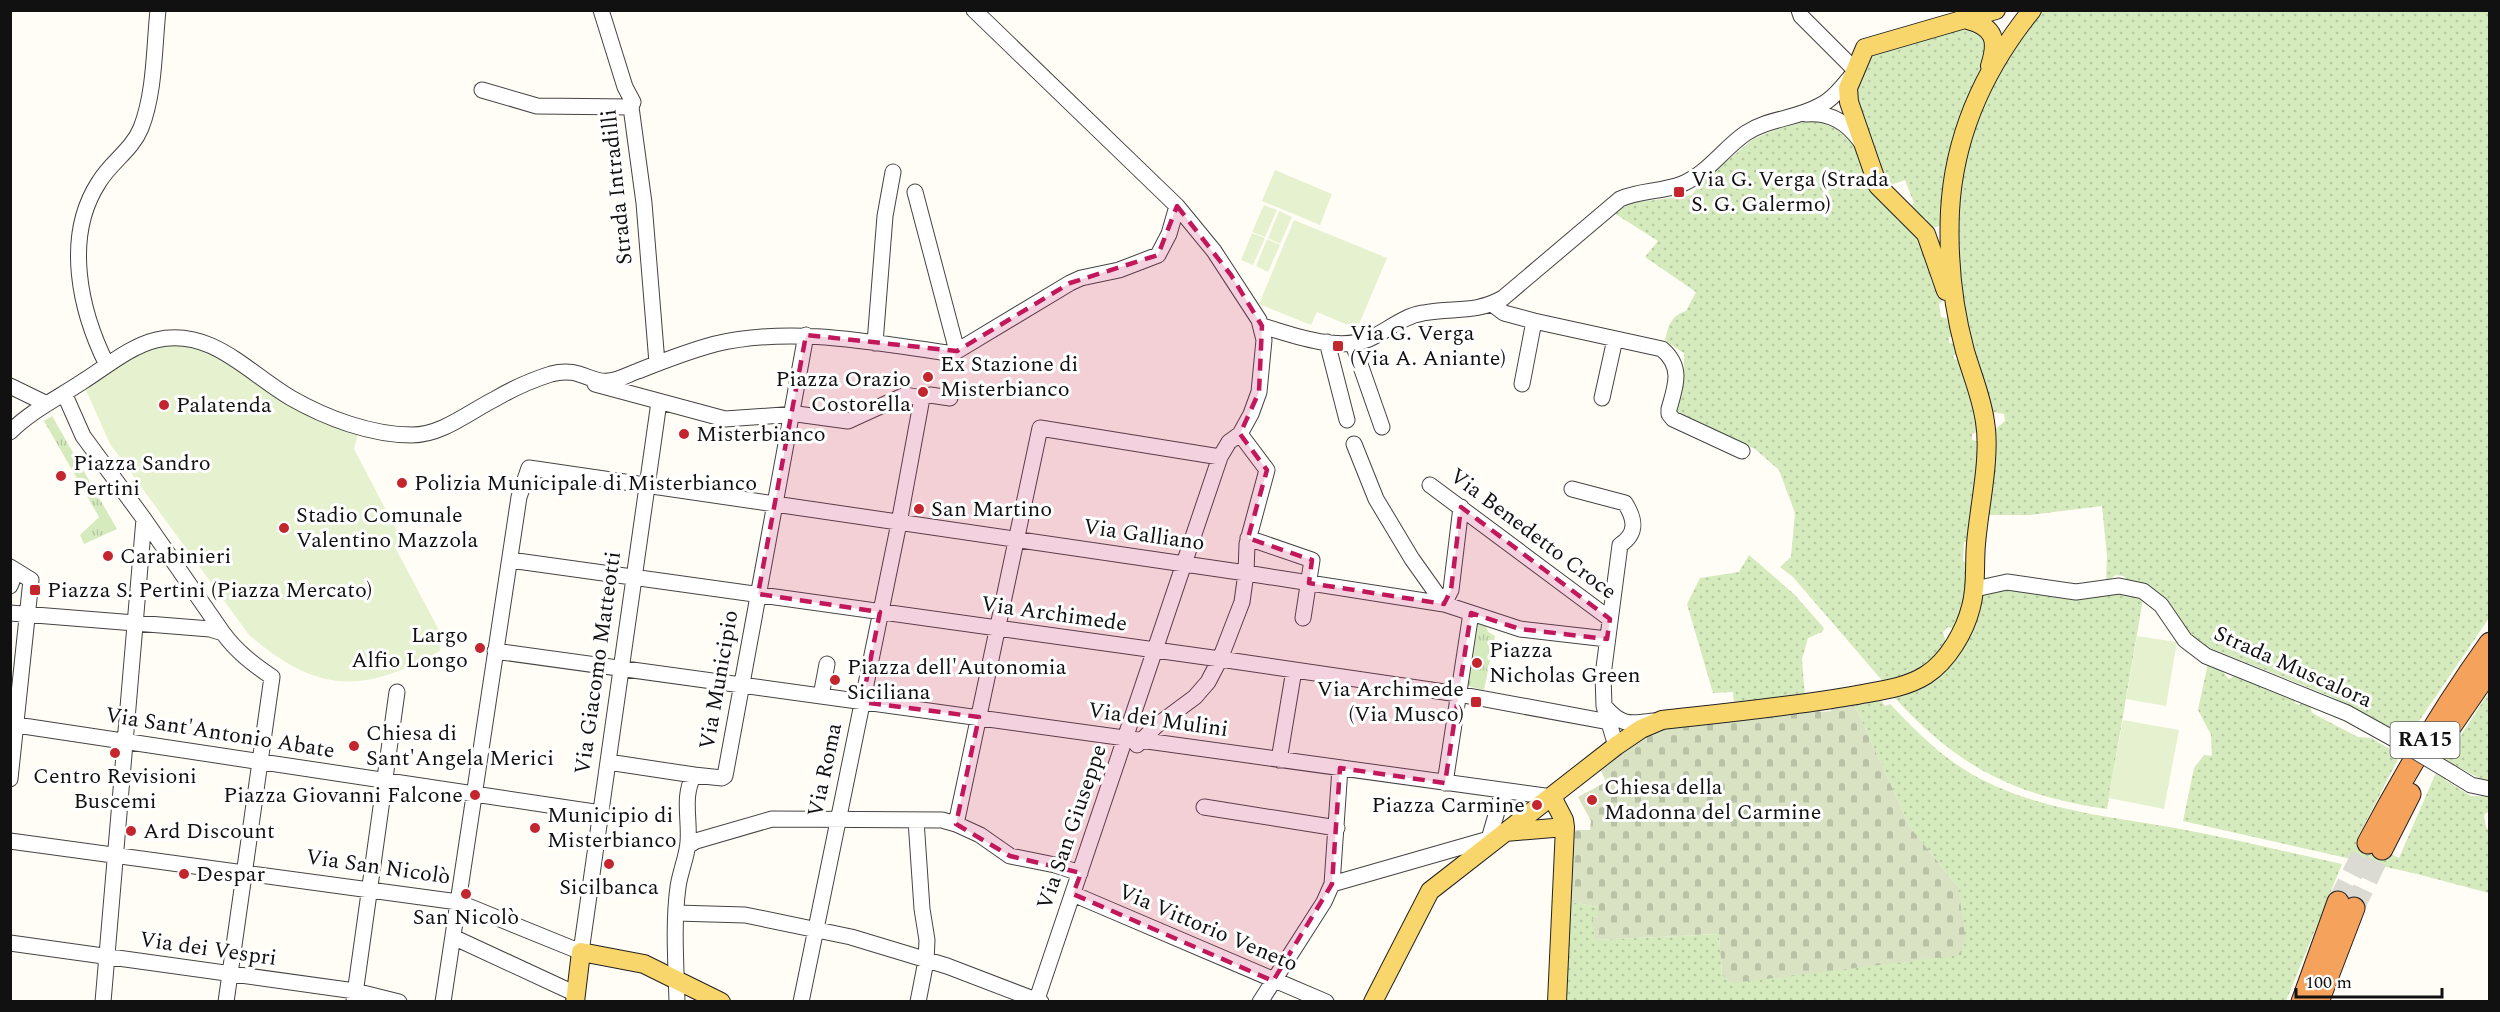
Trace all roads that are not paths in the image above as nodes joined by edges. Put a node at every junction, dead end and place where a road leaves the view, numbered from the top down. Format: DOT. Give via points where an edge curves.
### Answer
graph roads {
  1 [pos="158,10"];
  2 [pos="601,10"];
  3 [pos="974,10"];
  4 [pos="1799,10"];
  5 [pos="1996,10"];
  6 [pos="2032,10"];
  7 [pos="1968,20"];
  8 [pos="1854,72"];
  9 [pos="1985,79"];
  10 [pos="482,90"];
  11 [pos="631,107"];
  12 [pos="1794,115"];
  13 [pos="1862,144"];
  14 [pos="893,172"];
  15 [pos="915,192"];
  16 [pos="1177,206"];
  17 [pos="1950,212"];
  18 [pos="1926,234"];
  19 [pos="1492,304"];
  20 [pos="1534,321"];
  21 [pos="1263,333"];
  22 [pos="806,335"];
  23 [pos="1615,339"];
  24 [pos="1327,342"];
  25 [pos="875,343"];
  26 [pos="1353,344"];
  27 [pos="1965,350"];
  28 [pos="957,351"];
  29 [pos="657,363"];
  30 [pos="107,365"];
  31 [pos="561,372"];
  32 [pos="1522,384"];
  33 [pos="10,386"];
  34 [pos="64,393"];
  35 [pos="950,398"];
  36 [pos="1602,398"];
  37 [pos="660,402"];
  38 [pos="921,402"];
  39 [pos="47,404"];
  40 [pos="790,415"];
  41 [pos="1347,420"];
  42 [pos="1382,427"];
  43 [pos="10,432"];
  44 [pos="1240,434"];
  45 [pos="1354,444"];
  46 [pos="1742,451"];
  47 [pos="1220,457"];
  48 [pos="647,484"];
  49 [pos="1430,485"];
  50 [pos="1572,489"];
  51 [pos="774,504"];
  52 [pos="1461,507"];
  53 [pos="144,519"];
  54 [pos="899,523"];
  55 [pos="1248,538"];
  56 [pos="1017,540"];
  57 [pos="510,560"];
  58 [pos="1184,564"];
  59 [pos="13,569"];
  60 [pos="1246,573"];
  61 [pos="634,578"];
  62 [pos="1309,583"];
  63 [pos="10,586"];
  64 [pos="1975,590"];
  65 [pos="758,594"];
  66 [pos="1444,604"];
  67 [pos="880,612"];
  68 [pos="10,613"];
  69 [pos="1471,613"];
  70 [pos="28,614"];
  71 [pos="1303,618"];
  72 [pos="1610,618"];
  73 [pos="135,623"];
  74 [pos="999,628"];
  75 [pos="222,633"];
  76 [pos="1607,639"];
  77 [pos="2490,643"];
  78 [pos="495,651"];
  79 [pos="1155,651"];
  80 [pos="1220,659"];
  81 [pos="827,664"];
  82 [pos="621,668"];
  83 [pos="2490,669"];
  84 [pos="1294,670"];
  85 [pos="741,685"];
  86 [pos="398,692"];
  87 [pos="1458,694"];
  88 [pos="822,696"];
  89 [pos="862,702"];
  90 [pos="979,717"];
  91 [pos="1603,717"];
  92 [pos="1662,720"];
  93 [pos="14,724"];
  94 [pos="124,740"];
  95 [pos="1133,740"];
  96 [pos="1622,742"];
  97 [pos="1279,760"];
  98 [pos="261,762"];
  99 [pos="608,762"];
  100 [pos="1340,768"];
  101 [pos="694,775"];
  102 [pos="10,779"];
  103 [pos="385,782"];
  104 [pos="1445,783"];
  105 [pos="2490,789"];
  106 [pos="1498,790"];
  107 [pos="474,795"];
  108 [pos="1555,795"];
  109 [pos="1204,807"];
  110 [pos="601,813"];
  111 [pos="838,820"];
  112 [pos="916,820"];
  113 [pos="956,824"];
  114 [pos="1336,828"];
  115 [pos="1565,830"];
  116 [pos="1496,837"];
  117 [pos="10,841"];
  118 [pos="688,846"];
  119 [pos="116,854"];
  120 [pos="245,873"];
  121 [pos="1080,873"];
  122 [pos="1332,884"];
  123 [pos="369,890"];
  124 [pos="1073,894"];
  125 [pos="458,902"];
  126 [pos="676,913"];
  127 [pos="816,929"];
  128 [pos="453,937"];
  129 [pos="10,943"];
  130 [pos="581,952"];
  131 [pos="107,957"];
  132 [pos="926,961"];
  133 [pos="230,975"];
  134 [pos="676,978"];
  135 [pos="1273,981"];
  136 [pos="355,996"];
  137 [pos="575,998"];
  138 [pos="1038,1001"];
  139 [pos="103,1002"];
  140 [pos="226,1002"];
  141 [pos="399,1002"];
  142 [pos="443,1002"];
  143 [pos="676,1002"];
  144 [pos="722,1002"];
  145 [pos="801,1002"];
  146 [pos="918,1002"];
  147 [pos="1260,1002"];
  148 [pos="1326,1002"];
  149 [pos="1373,1002"];
  150 [pos="1557,1002"];
  151 [pos="2302,1002"];
  152 [pos="2318,1002"];
  1 -- 30 [label="street" via="143,121 132,143 98,183 84,218 80,242 85,312"];
  2 -- 11 [label="street, Strada Intradilli" via="633,102"];
  3 -- 16 [label="street"];
  4 -- 8 [label="street"];
  5 -- 7 [label="main road"];
  6 -- 9 [label="main road"];
  7 -- 8 [label="main road" via="1865,48"];
  7 -- 9 [label="main road" via="1988,29 1994,41"];
  8 -- 12 [label="street" via="1833,96"];
  8 -- 13 [label="main road" via="1848,93"];
  9 -- 17 [label="main road" via="1960,146"];
  10 -- 11 [label="street" via="537,106"];
  11 -- 29 [label="street, Strada Intradilli" via="644,203"];
  12 -- 13 [label="street" via="1834,117"];
  12 -- 19 [label="street" via="1748,132 1692,180 1620,199"];
  13 -- 18 [label="main road" via="1878,186"];
  14 -- 25 [label="street" via="885,216"];
  15 -- 28 [label="street"];
  16 -- 21 [label="street" via="1231,275"];
  16 -- 28 [label="street" via="1158,255 1070,283"];
  17 -- 18 [label="main road" via="1942,232"];
  17 -- 27 [label="main road" via="1951,273"];
  18 -- 27 [label="main road"];
  19 -- 20 [label="street" via="1504,313"];
  19 -- 26 [label="street" via="1468,310 1419,313"];
  20 -- 23 [label="street"];
  20 -- 32 [label="street"];
  21 -- 24 [label="street"];
  21 -- 44 [label="street, Via San Giuseppe" via="1259,392"];
  22 -- 25 [label="street"];
  22 -- 29 [label="street" via="774,335 716,344"];
  22 -- 40 [label="street, Via Municipio"];
  23 -- 36 [label="street"];
  23 -- 46 [label="street" via="1662,349 1677,373 1669,414"];
  24 -- 26 [label="street"];
  24 -- 41 [label="street"];
  25 -- 28 [label="street"];
  26 -- 42 [label="street"];
  27 -- 64 [label="main road" via="1986,432"];
  29 -- 31 [label="street" via="608,382 572,370"];
  30 -- 31 [label="street" via="155,340 200,341 219,348 290,397 324,414 379,432 410,435 452,423 513,390"];
  30 -- 34 [label="street"];
  31 -- 37 [label="street"];
  33 -- 39 [label="street"];
  34 -- 39 [label="street"];
  34 -- 53 [label="street" via="83,436"];
  35 -- 38 [label="street" via="930,395"];
  37 -- 40 [label="street" via="725,419"];
  37 -- 48 [label="street, Via Giacomo Matteotti"];
  38 -- 40 [label="street" via="905,395 849,421"];
  38 -- 54 [label="street, Via Roma"];
  39 -- 43 [label="street"];
  40 -- 51 [label="street, Via Municipio"];
  44 -- 47 [label="street, Via San Giuseppe" via="1229,442"];
  44 -- 55 [label="street" via="1267,470"];
  45 -- 66 [label="street" via="1376,499"];
  47 -- 56 [label="street" via="1040,428"];
  47 -- 58 [label="street, Via San Giuseppe"];
  48 -- 51 [label="street, Via Galliano"];
  48 -- 57 [label="street, Via Galliano" via="529,468 519,497"];
  48 -- 61 [label="street, Via Giacomo Matteotti"];
  49 -- 52 [label="street, Via Benedetto Croce"];
  50 -- 72 [label="street" via="1625,503 1633,516 1632,532 1620,545"];
  51 -- 54 [label="street, Via Galliano"];
  51 -- 65 [label="street, Via Municipio"];
  52 -- 66 [label="street" via="1451,590"];
  52 -- 72 [label="street, Via Benedetto Croce"];
  53 -- 73 [label="street"];
  53 -- 75 [label="street"];
  54 -- 56 [label="street, Via Galliano"];
  54 -- 67 [label="street, Via Roma"];
  55 -- 60 [label="street"];
  55 -- 62 [label="street" via="1312,560"];
  56 -- 58 [label="street, Via Galliano"];
  56 -- 74 [label="street"];
  57 -- 61 [label="street, Via Archimede"];
  57 -- 78 [label="street"];
  58 -- 60 [label="street, Via Galliano"];
  58 -- 79 [label="street, Via San Giuseppe"];
  59 -- 63 [label="street"];
  59 -- 70 [label="street" via="31,580"];
  60 -- 62 [label="street, Via Galliano"];
  60 -- 80 [label="street" via="1242,602"];
  61 -- 65 [label="street, Via Archimede"];
  61 -- 82 [label="street, Via Giacomo Matteotti"];
  62 -- 66 [label="street, Via Galliano"];
  62 -- 71 [label="street"];
  64 -- 92 [label="main road" via="1969,615 1956,640 1935,667 1916,680 1805,704"];
  64 -- 105 [label="street, Strada Muscalora, bridge" via="2007,582 2076,592 2119,586 2143,591 2161,605 2185,640 2206,656 2347,713 2471,785"];
  65 -- 67 [label="street, Via Archimede"];
  65 -- 85 [label="street, Via Municipio"];
  66 -- 69 [label="street, Via Galliano"];
  67 -- 74 [label="street, Via Archimede"];
  67 -- 89 [label="street, Via Roma"];
  68 -- 70 [label="street"];
  69 -- 76 [label="street, Via Galliano" via="1520,629"];
  69 -- 87 [label="street"];
  70 -- 73 [label="street"];
  70 -- 93 [label="street"];
  72 -- 76 [label="street"];
  73 -- 75 [label="street"];
  73 -- 94 [label="street"];
  74 -- 79 [label="street, Via Archimede"];
  74 -- 90 [label="street"];
  75 -- 98 [label="street" via="250,662 272,677"];
  76 -- 91 [label="street"];
  77 -- 83 [label="highway, RA15" via="2406,772 2375,846"];
  78 -- 82 [label="street, Via dei Mulini"];
  78 -- 107 [label="street"];
  79 -- 80 [label="street, Via Archimede"];
  79 -- 95 [label="street, Via San Giuseppe"];
  80 -- 84 [label="street, Via Archimede"];
  80 -- 95 [label="street" via="1195,697"];
  81 -- 88 [label="street"];
  82 -- 85 [label="street, Via dei Mulini"];
  82 -- 99 [label="street, Via Giacomo Matteotti"];
  84 -- 87 [label="street, Via Archimede"];
  84 -- 97 [label="street"];
  85 -- 88 [label="street, Via dei Mulini"];
  85 -- 101 [label="street, Via Municipio" via="725,776"];
  86 -- 103 [label="street"];
  87 -- 91 [label="street, Via Archimede"];
  87 -- 104 [label="street"];
  88 -- 89 [label="street, Via dei Mulini"];
  89 -- 90 [label="street, Via dei Mulini"];
  89 -- 111 [label="street, Via Roma"];
  90 -- 95 [label="street, Via dei Mulini"];
  90 -- 113 [label="street"];
  91 -- 92 [label="street, Via Archimede" via="1635,723"];
  91 -- 96 [label="street"];
  92 -- 96 [label="main road"];
  93 -- 94 [label="street, Via Sant'Antonio Abate"];
  93 -- 102 [label="street"];
  94 -- 98 [label="street, Via Sant'Antonio Abate"];
  94 -- 119 [label="street"];
  95 -- 97 [label="street, Via dei Mulini"];
  95 -- 121 [label="street, Via San Giuseppe" via="1117,765"];
  96 -- 108 [label="main road"];
  97 -- 100 [label="street, Via dei Mulini"];
  98 -- 103 [label="street, Via Sant'Antonio Abate"];
  98 -- 120 [label="street"];
  99 -- 101 [label="street"];
  99 -- 110 [label="street, Via Giacomo Matteotti"];
  100 -- 104 [label="street, Via dei Mulini"];
  100 -- 114 [label="street"];
  101 -- 118 [label="street, Via Municipio" via="686,798 690,818"];
  103 -- 107 [label="street, Via Sant'Antonio Abate"];
  103 -- 123 [label="street"];
  104 -- 106 [label="street, Via dei Mulini"];
  106 -- 108 [label="street, Via dei Mulini"];
  106 -- 116 [label="street"];
  107 -- 110 [label="street, Via Sant'Antonio Abate"];
  107 -- 125 [label="street"];
  108 -- 115 [label="main road"];
  108 -- 116 [label="main road"];
  109 -- 114 [label="street"];
  110 -- 130 [label="street, Via Giacomo Matteotti"];
  111 -- 112 [label="street"];
  111 -- 118 [label="street" via="772,819"];
  111 -- 127 [label="street, Via Roma"];
  112 -- 113 [label="street"];
  112 -- 132 [label="street"];
  113 -- 121 [label="street" via="1010,856"];
  114 -- 122 [label="street"];
  115 -- 116 [label="main road"];
  115 -- 150 [label="main road"];
  116 -- 122 [label="street"];
  116 -- 149 [label="main road" via="1430,891"];
  117 -- 119 [label="street, Via San Nicolò"];
  118 -- 126 [label="street, Via Municipio"];
  119 -- 120 [label="street, Via San Nicolò"];
  119 -- 131 [label="street"];
  120 -- 123 [label="street, Via San Nicolò"];
  120 -- 133 [label="street"];
  121 -- 124 [label="street, Via San Giuseppe"];
  122 -- 135 [label="street"];
  123 -- 125 [label="street, Via San Nicolò"];
  123 -- 136 [label="street"];
  124 -- 135 [label="street, Via Vittorio Veneto"];
  124 -- 138 [label="street, Via San Giuseppe"];
  125 -- 128 [label="street"];
  125 -- 130 [label="street, Via San Nicolò"];
  126 -- 127 [label="street" via="736,914"];
  126 -- 134 [label="street, Via Municipio"];
  127 -- 132 [label="street"];
  127 -- 145 [label="street, Via Roma"];
  128 -- 137 [label="street"];
  128 -- 142 [label="street"];
  129 -- 131 [label="street, Via dei Vespri"];
  130 -- 134 [label="main road, Via San Nicolò" via="644,964"];
  130 -- 137 [label="main road, Via Giacomo Matteotti"];
  131 -- 133 [label="street, Via dei Vespri"];
  131 -- 139 [label="street"];
  132 -- 138 [label="street"];
  132 -- 146 [label="street"];
  133 -- 136 [label="street, Via dei Vespri"];
  133 -- 140 [label="street"];
  134 -- 143 [label="street, Via Municipio"];
  134 -- 144 [label="main road, Via San Nicolò"];
  135 -- 147 [label="street"];
  135 -- 148 [label="street, Via Vittorio Veneto"];
  136 -- 141 [label="street, Via dei Vespri"];
  151 -- 152 [label="highway" via="2346,905"];
}
